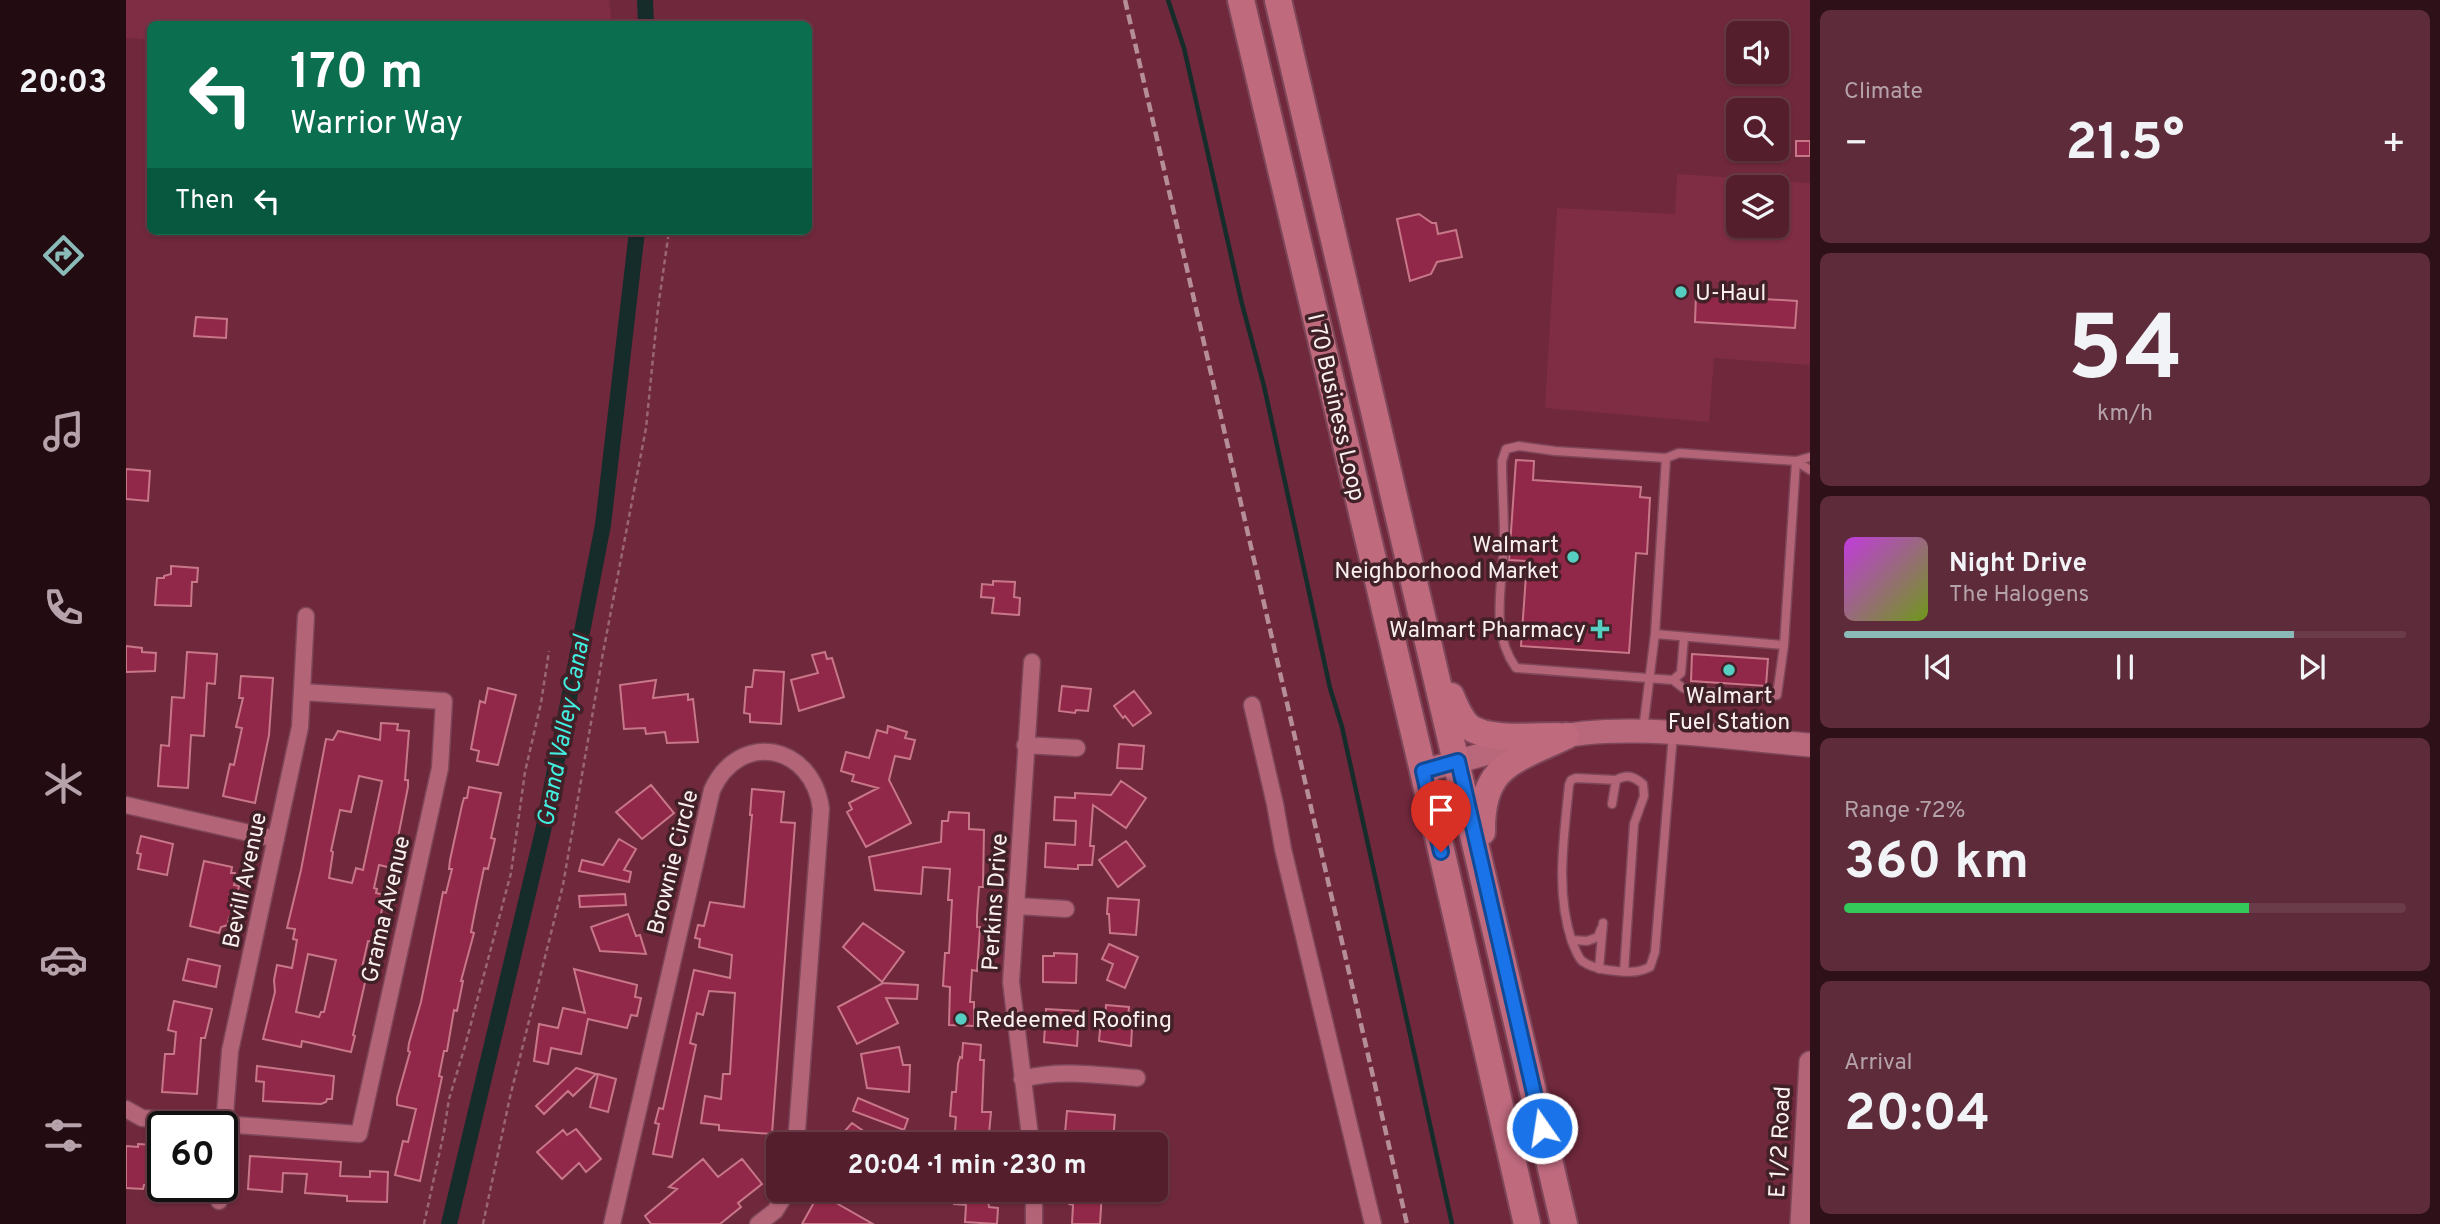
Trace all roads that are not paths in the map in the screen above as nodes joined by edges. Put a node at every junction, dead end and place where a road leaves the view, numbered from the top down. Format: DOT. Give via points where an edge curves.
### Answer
graph roads {
  1 [pos="1241,0"];
  2 [pos="1278,0"];
  3 [pos="1810,457"];
  4 [pos="1666,458"];
  5 [pos="1796,461"];
  6 [pos="1810,470"];
  7 [pos="1422,608"];
  8 [pos="306,616"];
  9 [pos="1655,634"];
  10 [pos="1684,637"];
  11 [pos="1784,645"];
  12 [pos="1032,663"];
  13 [pos="1649,678"];
  14 [pos="1673,680"];
  15 [pos="302,692"];
  16 [pos="1252,705"];
  17 [pos="1643,732"];
  18 [pos="1673,734"];
  19 [pos="1566,736"];
  20 [pos="1025,745"];
  21 [pos="1810,745"];
  22 [pos="1077,748"];
  23 [pos="1458,761"];
  24 [pos="1423,771"];
  25 [pos="1616,780"];
  26 [pos="1612,804"];
  27 [pos="126,805"];
  28 [pos="276,839"];
  29 [pos="1017,906"];
  30 [pos="1066,909"];
  31 [pos="1495,923"];
  32 [pos="1572,940"];
  33 [pos="1599,969"];
  34 [pos="1623,972"];
  35 [pos="1810,1062"];
  36 [pos="1137,1078"];
  37 [pos="1023,1079"];
  38 [pos="126,1109"];
  39 [pos="225,1111"];
  40 [pos="147,1118"];
  41 [pos="238,1125"];
  42 [pos="797,1132"];
  43 [pos="1030,1132"];
  44 [pos="781,1202"];
  45 [pos="1034,1202"];
  46 [pos="612,1224"];
  47 [pos="759,1224"];
  48 [pos="1034,1224"];
  49 [pos="1373,1224"];
  50 [pos="1527,1224"];
  51 [pos="1564,1224"];
  52 [pos="1801,1224"];
  1 -- 24 [label="main road, I 70 Business Loop"];
  2 -- 7 [label="main road, I 70 Business Loop"];
  3 -- 5 [label="lane"];
  4 -- 5 [label="lane" via="1679,453"];
  4 -- 9 [label="lane"];
  4 -- 13 [label="lane" via="1519,446 1506,449 1502,461 1499,624 1506,655 1516,668"];
  5 -- 6 [label="lane"];
  5 -- 11 [label="lane"];
  7 -- 19 [label="main road" via="1448,692 1466,724 1490,734"];
  7 -- 23 [label="main road, I 70 Business Loop"];
  8 -- 15 [label="street, Bevill Avenue"];
  9 -- 10 [label="lane"];
  9 -- 13 [label="lane"];
  10 -- 11 [label="lane"];
  10 -- 14 [label="lane" via="1681,673"];
  11 -- 14 [label="lane" via="1777,695 1693,691"];
  12 -- 20 [label="street, Perkins Drive"];
  13 -- 14 [label="lane"];
  13 -- 17 [label="lane"];
  15 -- 28 [label="street, Bevill Avenue" via="300,727"];
  15 -- 41 [label="street, Grama Avenue" via="444,701 440,768 359,1133"];
  16 -- 49 [label="street"];
  17 -- 18 [label="main road"];
  17 -- 19 [label="main road"];
  18 -- 21 [label="main road"];
  18 -- 34 [label="lane" via="1655,952 1650,967"];
  19 -- 23 [label="main road"];
  19 -- 31 [label="main road" via="1514,760 1488,787 1482,837"];
  20 -- 22 [label="street"];
  20 -- 29 [label="street, Perkins Drive"];
  23 -- 24 [label="main road"];
  23 -- 31 [label="main road, I 70 Business Loop"];
  24 -- 50 [label="main road, I 70 Business Loop"];
  25 -- 26 [label="lane"];
  25 -- 32 [label="lane" via="1576,778 1569,785 1562,899"];
  25 -- 34 [label="lane" via="1634,777 1643,784 1644,796 1634,824"];
  27 -- 28 [label="street"];
  28 -- 39 [label="street, Bevill Avenue" via="230,1051"];
  29 -- 30 [label="street"];
  29 -- 37 [label="street, Perkins Drive" via="1011,982"];
  31 -- 51 [label="main road, I 70 Business Loop"];
  32 -- 33 [label="lane" via="1582,960"];
  32 -- 33 [label="lane" via="1598,937 1603,923"];
  33 -- 34 [label="lane"];
  35 -- 52 [label="street, E 1/2 Road"];
  36 -- 37 [label="street" via="1060,1073"];
  37 -- 43 [label="street, Perkins Drive"];
  38 -- 40 [label="street"];
  42 -- 46 [label="street, Brownie Circle" via="820,794 804,768 781,754 754,752 729,763 712,790"];
  44 -- 47 [label="street"];
  45 -- 48 [label="street"];
}
